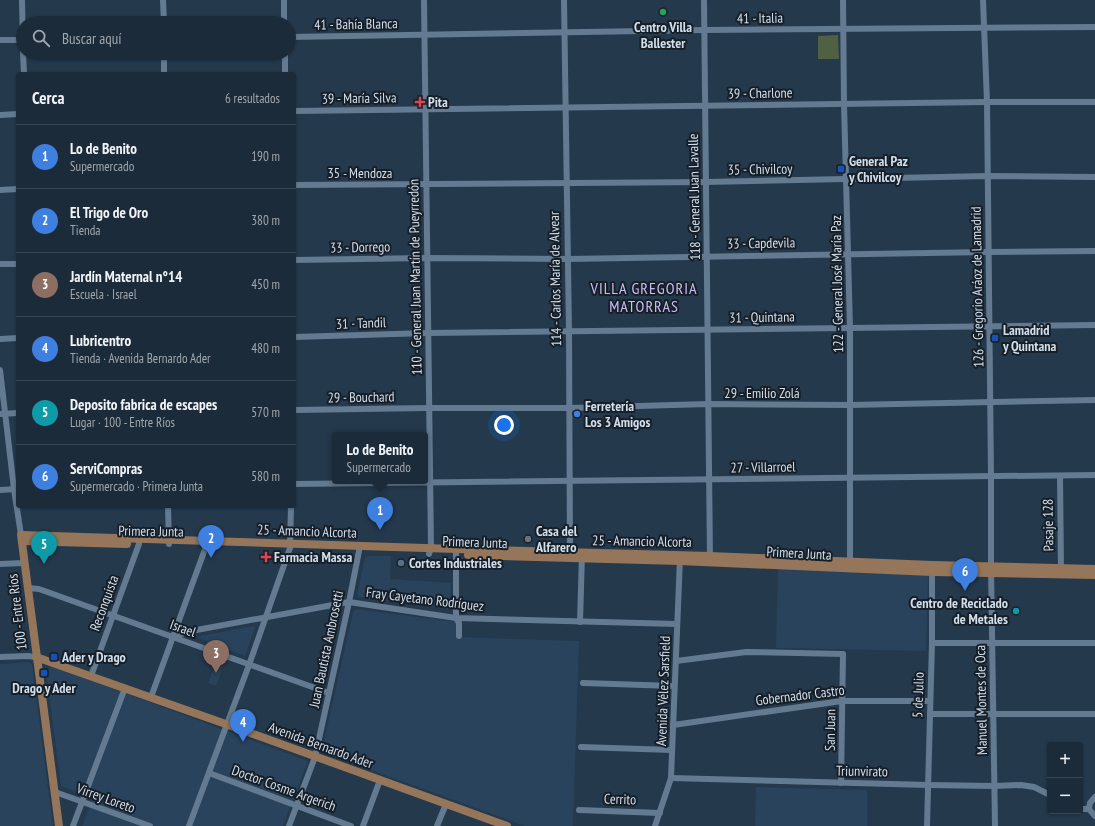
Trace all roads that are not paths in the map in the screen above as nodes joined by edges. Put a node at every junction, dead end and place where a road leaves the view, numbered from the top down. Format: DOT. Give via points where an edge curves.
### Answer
graph roads {
  1 [pos="22,0"];
  2 [pos="163,0"];
  3 [pos="284,0"];
  4 [pos="424,0"];
  5 [pos="564,0"];
  6 [pos="704,0"];
  7 [pos="843,0"];
  8 [pos="983,0"];
  9 [pos="22,16"];
  10 [pos="164,16"];
  11 [pos="284,16"];
  12 [pos="1095,27"];
  13 [pos="984,28"];
  14 [pos="844,29"];
  15 [pos="704,30"];
  16 [pos="565,33"];
  17 [pos="424,35"];
  18 [pos="296,37"];
  19 [pos="0,40"];
  20 [pos="16,40"];
  21 [pos="23,60"];
  22 [pos="164,60"];
  23 [pos="285,60"];
  24 [pos="24,72"];
  25 [pos="164,72"];
  26 [pos="285,72"];
  27 [pos="987,102"];
  28 [pos="1095,102"];
  29 [pos="844,104"];
  30 [pos="705,106"];
  31 [pos="565,108"];
  32 [pos="425,110"];
  33 [pos="296,111"];
  34 [pos="0,114"];
  35 [pos="16,114"];
  36 [pos="988,176"];
  37 [pos="1095,176"];
  38 [pos="847,178"];
  39 [pos="566,182"];
  40 [pos="706,182"];
  41 [pos="426,184"];
  42 [pos="296,185"];
  43 [pos="16,189"];
  44 [pos="0,190"];
  45 [pos="1095,251"];
  46 [pos="988,252"];
  47 [pos="848,254"];
  48 [pos="707,256"];
  49 [pos="427,258"];
  50 [pos="567,259"];
  51 [pos="296,260"];
  52 [pos="0,264"];
  53 [pos="16,264"];
  54 [pos="1095,325"];
  55 [pos="989,327"];
  56 [pos="850,328"];
  57 [pos="708,330"];
  58 [pos="569,331"];
  59 [pos="428,333"];
  60 [pos="296,337"];
  61 [pos="16,338"];
  62 [pos="0,339"];
  63 [pos="0,370"];
  64 [pos="1095,400"];
  65 [pos="990,402"];
  66 [pos="708,404"];
  67 [pos="850,405"];
  68 [pos="428,408"];
  69 [pos="568,408"];
  70 [pos="296,410"];
  71 [pos="2,413"];
  72 [pos="16,413"];
  73 [pos="1095,475"];
  74 [pos="991,476"];
  75 [pos="1060,476"];
  76 [pos="851,477"];
  77 [pos="709,479"];
  78 [pos="569,482"];
  79 [pos="428,483"];
  80 [pos="431,483"];
  81 [pos="296,484"];
  82 [pos="332,484"];
  83 [pos="16,489"];
  84 [pos="0,490"];
  85 [pos="18,508"];
  86 [pos="168,508"];
  87 [pos="291,508"];
  88 [pos="21,538"];
  89 [pos="139,542"];
  90 [pos="168,542"];
  91 [pos="208,543"];
  92 [pos="290,546"];
  93 [pos="360,548"];
  94 [pos="430,551"];
  95 [pos="456,552"];
  96 [pos="570,555"];
  97 [pos="582,556"];
  98 [pos="680,558"];
  99 [pos="710,559"];
  100 [pos="24,563"];
  101 [pos="0,564"];
  102 [pos="850,565"];
  103 [pos="932,568"];
  104 [pos="1095,569"];
  105 [pos="991,570"];
  106 [pos="1061,571"];
  107 [pos="1095,575"];
  108 [pos="28,588"];
  109 [pos="349,602"];
  110 [pos="113,615"];
  111 [pos="266,617"];
  112 [pos="456,618"];
  113 [pos="580,622"];
  114 [pos="677,624"];
  115 [pos="459,636"];
  116 [pos="173,637"];
  117 [pos="932,643"];
  118 [pos="992,643"];
  119 [pos="1095,643"];
  120 [pos="0,657"];
  121 [pos="36,657"];
  122 [pos="676,661"];
  123 [pos="249,665"];
  124 [pos="91,676"];
  125 [pos="583,683"];
  126 [pos="674,686"];
  127 [pos="126,688"];
  128 [pos="329,693"];
  129 [pos="151,697"];
  130 [pos="842,701"];
  131 [pos="930,701"];
  132 [pos="930,714"];
  133 [pos="993,714"];
  134 [pos="1095,714"];
  135 [pos="227,724"];
  136 [pos="673,725"];
  137 [pos="581,747"];
  138 [pos="672,750"];
  139 [pos="315,756"];
  140 [pos="208,773"];
  141 [pos="671,778"];
  142 [pos="380,780"];
  143 [pos="841,783"];
  144 [pos="928,785"];
  145 [pos="994,786"];
  146 [pos="55,792"];
  147 [pos="1047,794"];
  148 [pos="1095,797"];
  149 [pos="82,801"];
  150 [pos="446,804"];
  151 [pos="296,806"];
  152 [pos="1083,809"];
  153 [pos="1089,809"];
  154 [pos="579,810"];
  155 [pos="660,813"];
  156 [pos="1095,816"];
  157 [pos="59,826"];
  158 [pos="73,826"];
  159 [pos="150,826"];
  160 [pos="188,826"];
  161 [pos="289,826"];
  162 [pos="351,826"];
  163 [pos="363,826"];
  164 [pos="437,826"];
  165 [pos="507,826"];
  166 [pos="655,826"];
  167 [pos="927,826"];
  168 [pos="995,826"];
  1 -- 9 [label="street"];
  2 -- 10 [label="street"];
  3 -- 11 [label="street"];
  4 -- 17 [label="street, 110 - General Juan Martín de Pueyrredón"];
  5 -- 16 [label="street, 114 - Carlos María de Alvear"];
  6 -- 15 [label="street, 118 - General Juan Lavalle"];
  7 -- 14 [label="street, 122 - General José María Paz"];
  8 -- 13 [label="street, 126 - Gregorio Aráoz de Lamadrid"];
  12 -- 13 [label="street, 41 - Italia"];
  13 -- 14 [label="street, 41 - Italia"];
  13 -- 27 [label="street, 126 - Gregorio Aráoz de Lamadrid"];
  14 -- 15 [label="street, 41 - Italia"];
  14 -- 29 [label="street, 122 - General José María Paz"];
  15 -- 16 [label="street, 41 - Italia"];
  15 -- 30 [label="street, 118 - General Juan Lavalle"];
  16 -- 17 [label="street, 41 - Italia"];
  16 -- 31 [label="street, 114 - Carlos María de Alvear"];
  17 -- 18 [label="street, 41 - Bahía Blanca"];
  17 -- 32 [label="street, 110 - General Juan Martín de Pueyrredón"];
  19 -- 20 [label="street"];
  21 -- 24 [label="street"];
  22 -- 25 [label="street"];
  23 -- 26 [label="street"];
  27 -- 28 [label="street, 39 - Charlone"];
  27 -- 29 [label="street, 39 - Charlone"];
  27 -- 36 [label="street, 126 - Gregorio Aráoz de Lamadrid"];
  29 -- 30 [label="street, 39 - Charlone"];
  29 -- 38 [label="street, 122 - General José María Paz"];
  30 -- 31 [label="street, 39 - Charlone"];
  30 -- 40 [label="street, 118 - General Juan Lavalle"];
  31 -- 32 [label="street, 39 - Charlone"];
  31 -- 39 [label="street, 114 - Carlos María de Alvear"];
  32 -- 33 [label="street, 39 - María Silva"];
  32 -- 41 [label="street, 110 - General Juan Martín de Pueyrredón"];
  34 -- 35 [label="street"];
  36 -- 37 [label="street, 35 - Chivilcoy"];
  36 -- 38 [label="street, 35 - Chivilcoy"];
  36 -- 46 [label="street, 126 - Gregorio Aráoz de Lamadrid"];
  38 -- 40 [label="street, 35 - Chivilcoy"];
  38 -- 47 [label="street, 122 - General José María Paz"];
  39 -- 40 [label="street, 35 - Chivilcoy"];
  39 -- 41 [label="street, 35 - Chivilcoy"];
  39 -- 50 [label="street, 114 - Carlos María de Alvear"];
  40 -- 48 [label="street, 118 - General Juan Lavalle"];
  41 -- 42 [label="street, 35 - Mendoza"];
  41 -- 49 [label="street, 110 - General Juan Martín de Pueyrredón"];
  43 -- 44 [label="street"];
  45 -- 46 [label="street, 33 - Capdevila"];
  46 -- 47 [label="street, 33 - Capdevila"];
  46 -- 55 [label="street, 126 - Gregorio Aráoz de Lamadrid"];
  47 -- 48 [label="street, 33 - Capdevila"];
  47 -- 56 [label="street, 122 - General José María Paz"];
  48 -- 50 [label="street, 33 - Capdevila"];
  48 -- 57 [label="street, 118 - General Juan Lavalle"];
  49 -- 50 [label="street, 33 - Capdevila"];
  49 -- 51 [label="street, 33 - Dorrego"];
  49 -- 59 [label="street, 110 - General Juan Martín de Pueyrredón"];
  50 -- 58 [label="street, 114 - Carlos María de Alvear"];
  52 -- 53 [label="street"];
  54 -- 55 [label="street, 31 - Quintana"];
  55 -- 56 [label="street, 31 - Quintana"];
  55 -- 65 [label="street, 126 - Gregorio Aráoz de Lamadrid"];
  56 -- 57 [label="street, 31 - Quintana"];
  56 -- 67 [label="street, 122 - General José María Paz"];
  57 -- 58 [label="street, 31 - Quintana"];
  57 -- 66 [label="street, 118 - General Juan Lavalle"];
  58 -- 59 [label="street, 31 - Quintana"];
  58 -- 69 [label="street, 114 - Carlos María de Alvear"];
  59 -- 60 [label="street, 31 - Tandil"];
  59 -- 68 [label="street, 110 - General Juan Martín de Pueyrredón"];
  61 -- 62 [label="street"];
  63 -- 71 [label="street, 100 - Entre Ríos"];
  64 -- 65 [label="street, 29 - Emilio Zolá"];
  65 -- 67 [label="street, 29 - Emilio Zolá"];
  65 -- 74 [label="street, 126 - Gregorio Aráoz de Lamadrid"];
  66 -- 67 [label="street, 29 - Emilio Zolá"];
  66 -- 69 [label="street, 29 - Emilio Zolá"];
  66 -- 77 [label="street, 118 - General Juan Lavalle"];
  67 -- 76 [label="street, 122 - General José María Paz"];
  68 -- 69 [label="street, 29 - Emilio Zolá"];
  68 -- 70 [label="street, 29 - Bouchard"];
  68 -- 80 [label="street, 110 - General Juan Martín de Pueyrredón"];
  69 -- 78 [label="street, 114 - Carlos María de Alvear"];
  71 -- 72 [label="street"];
  71 -- 83 [label="street, 100 - Entre Ríos"];
  73 -- 75 [label="street, 27 - Villarroel"];
  74 -- 75 [label="street, 27 - Villarroel"];
  74 -- 76 [label="street, 27 - Villarroel"];
  74 -- 105 [label="street, 126 - Gregorio Aráoz de Lamadrid"];
  75 -- 106 [label="street, Pasaje 128"];
  76 -- 77 [label="street, 27 - Villarroel"];
  76 -- 102 [label="street, 122 - General José María Paz"];
  77 -- 78 [label="street, 27 - Villarroel"];
  77 -- 99 [label="street, 118 - General Juan Lavalle"];
  78 -- 80 [label="street, 27 - Villarroel"];
  78 -- 96 [label="street, 114 - Carlos María de Alvear"];
  79 -- 80 [label="street, 27 - Villarroel"];
  80 -- 94 [label="street, 110 - General Juan Martín de Pueyrredón"];
  81 -- 82 [label="street, 27 - Villarroel"];
  83 -- 84 [label="street"];
  85 -- 88 [label="street, 100 - Entre Ríos"];
  86 -- 90 [label="street"];
  87 -- 92 [label="street"];
  88 -- 89 [label="main road, Primera Junta"];
  88 -- 100 [label="main road, 100 - Entre Ríos"];
  89 -- 90 [label="main road, Primera Junta"];
  89 -- 110 [label="street, Reconquista"];
  90 -- 91 [label="main road, Primera Junta"];
  91 -- 92 [label="main road, Primera Junta"];
  91 -- 116 [label="street"];
  92 -- 93 [label="main road, Primera Junta"];
  92 -- 111 [label="street"];
  93 -- 94 [label="main road, Primera Junta"];
  93 -- 109 [label="street, Juan Bautista Ambrosetti"];
  94 -- 95 [label="main road, Primera Junta"];
  95 -- 96 [label="main road, Primera Junta"];
  95 -- 112 [label="street"];
  96 -- 97 [label="main road, Primera Junta"];
  97 -- 98 [label="main road, Primera Junta"];
  97 -- 113 [label="street"];
  98 -- 99 [label="main road, Primera Junta"];
  98 -- 114 [label="street, Avenida Vélez Sarsfield"];
  99 -- 102 [label="main road, Primera Junta"];
  100 -- 101 [label="street"];
  100 -- 108 [label="main road, 100 - Entre Ríos"];
  102 -- 103 [label="main road, Primera Junta"];
  103 -- 105 [label="main road, Primera Junta"];
  103 -- 117 [label="street, 5 de Julio"];
  104 -- 106 [label="main road"];
  105 -- 106 [label="main road, Primera Junta"];
  105 -- 118 [label="street, Manuel Montes de Oca"];
  106 -- 107 [label="main road, Primera Junta"];
  108 -- 110 [label="street, Israel" via="39,589"];
  108 -- 121 [label="main road, 100 - Entre Ríos"];
  109 -- 111 [label="street, Fray Cayetano Rodríguez"];
  109 -- 112 [label="street, Fray Cayetano Rodríguez"];
  109 -- 128 [label="street, Juan Bautista Ambrosetti"];
  110 -- 116 [label="street, Israel"];
  110 -- 124 [label="street, Reconquista"];
  111 -- 116 [label="street, Fray Cayetano Rodríguez" via="191,631"];
  111 -- 123 [label="street"];
  112 -- 113 [label="street, Fray Cayetano Rodríguez"];
  112 -- 115 [label="street" via="459,623"];
  113 -- 114 [label="street, Fray Cayetano Rodríguez"];
  114 -- 122 [label="street, Avenida Vélez Sarsfield"];
  116 -- 123 [label="street, Israel"];
  116 -- 129 [label="street"];
  117 -- 118 [label="street"];
  117 -- 131 [label="street, 5 de Julio"];
  118 -- 119 [label="street"];
  118 -- 133 [label="street, Manuel Montes de Oca"];
  120 -- 121 [label="street"];
  121 -- 124 [label="main road, Avenida Bernardo Ader"];
  121 -- 146 [label="main road, 100 - Entre Ríos"];
  122 -- 126 [label="street, Avenida Vélez Sarsfield"];
  122 -- 130 [label="street, San Juan" via="746,652 843,654"];
  123 -- 128 [label="street, Israel"];
  123 -- 135 [label="street"];
  124 -- 127 [label="main road, Avenida Bernardo Ader"];
  125 -- 126 [label="street"];
  126 -- 136 [label="street, Avenida Vélez Sarsfield"];
  127 -- 129 [label="main road, Avenida Bernardo Ader"];
  127 -- 149 [label="street"];
  128 -- 139 [label="street, Juan Bautista Ambrosetti"];
  129 -- 135 [label="main road, Avenida Bernardo Ader"];
  130 -- 131 [label="street, Gobernador Castro"];
  130 -- 136 [label="street, Gobernador Castro"];
  130 -- 143 [label="street, San Juan"];
  131 -- 132 [label="street, 5 de Julio"];
  132 -- 133 [label="street"];
  132 -- 144 [label="street, 5 de Julio"];
  133 -- 134 [label="street"];
  133 -- 145 [label="street, Manuel Montes de Oca"];
  135 -- 139 [label="main road, Avenida Bernardo Ader"];
  135 -- 140 [label="street"];
  136 -- 138 [label="street, Avenida Vélez Sarsfield"];
  137 -- 138 [label="street"];
  138 -- 141 [label="street, Avenida Vélez Sarsfield"];
  139 -- 142 [label="main road, Avenida Bernardo Ader"];
  139 -- 151 [label="street, Juan Bautista Ambrosetti"];
  140 -- 151 [label="street, Doctor Cosme Argerich"];
  140 -- 160 [label="street"];
  141 -- 143 [label="street, Triunvirato"];
  141 -- 155 [label="street, Avenida Vélez Sarsfield"];
  142 -- 150 [label="main road, Avenida Bernardo Ader"];
  142 -- 163 [label="street"];
  143 -- 144 [label="street, Triunvirato"];
  144 -- 145 [label="street, Triunvirato"];
  144 -- 167 [label="street, 5 de Julio"];
  145 -- 147 [label="street, Triunvirato" via="1027,785"];
  145 -- 168 [label="street, Manuel Montes de Oca"];
  146 -- 149 [label="street, Virrey Loreto"];
  146 -- 157 [label="main road, 100 - Entre Ríos"];
  148 -- 153 [label="street"];
  149 -- 158 [label="street"];
  149 -- 159 [label="street, Virrey Loreto"];
  150 -- 164 [label="street"];
  150 -- 165 [label="main road, Avenida Bernardo Ader"];
  151 -- 161 [label="street, Juan Bautista Ambrosetti"];
  151 -- 162 [label="street, Doctor Cosme Argerich"];
  152 -- 153 [label="street"];
  153 -- 156 [label="street"];
  154 -- 155 [label="street, Cerrito"];
  155 -- 166 [label="street, Avenida Vélez Sarsfield"];
}
